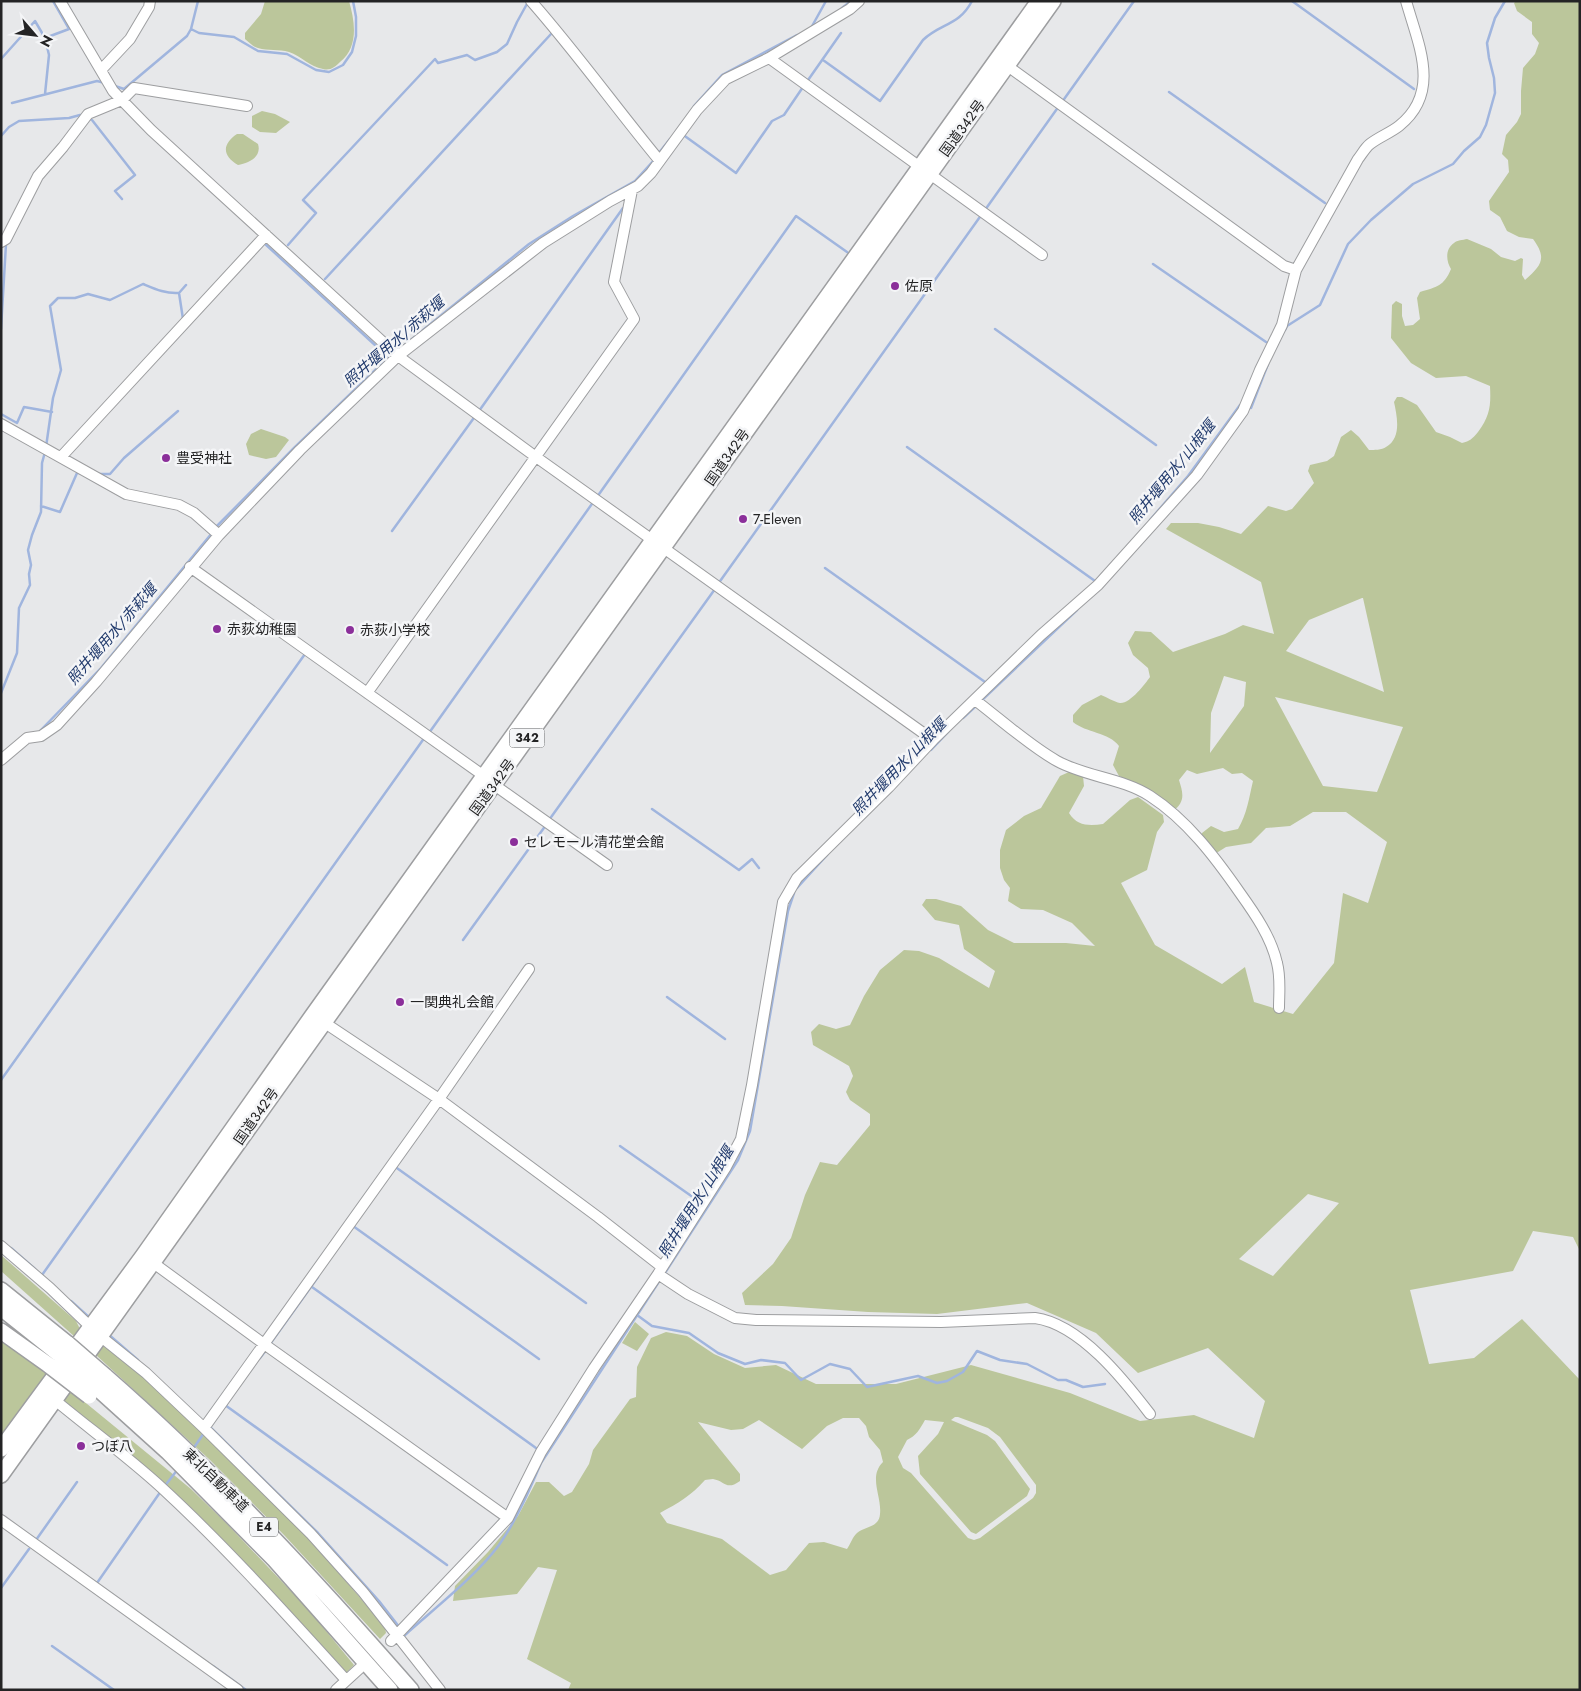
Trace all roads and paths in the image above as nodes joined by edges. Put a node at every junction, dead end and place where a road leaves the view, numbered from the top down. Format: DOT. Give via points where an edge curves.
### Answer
graph roads {
  1 [pos="60,1"];
  2 [pos="150,1"];
  3 [pos="531,1"];
  4 [pos="859,1"];
  5 [pos="1039,1"];
  6 [pos="1053,1"];
  7 [pos="1406,1"];
  8 [pos="769,58"];
  9 [pos="1002,63"];
  10 [pos="101,70"];
  11 [pos="122,100"];
  12 [pos="247,106"];
  13 [pos="659,160"];
  14 [pos="924,170"];
  15 [pos="632,190"];
  16 [pos="266,235"];
  17 [pos="1,242"];
  18 [pos="1042,255"];
  19 [pos="1296,270"];
  20 [pos="398,356"];
  21 [pos="1,424"];
  22 [pos="60,457"];
  23 [pos="536,457"];
  24 [pos="219,534"];
  25 [pos="658,544"];
  26 [pos="190,567"];
  27 [pos="367,693"];
  28 [pos="975,700"];
  29 [pos="933,740"];
  30 [pos="1,760"];
  31 [pos="489,780"];
  32 [pos="607,865"];
  33 [pos="529,969"];
  34 [pos="1279,1008"];
  35 [pos="318,1018"];
  36 [pos="439,1099"];
  37 [pos="1,1246"];
  38 [pos="148,1259"];
  39 [pos="660,1270"];
  40 [pos="1,1290"];
  41 [pos="1,1308"];
  42 [pos="1,1331"];
  43 [pos="95,1331"];
  44 [pos="264,1344"];
  45 [pos="59,1355"];
  46 [pos="97,1386"];
  47 [pos="49,1395"];
  48 [pos="1150,1414"];
  49 [pos="204,1428"];
  50 [pos="1,1449"];
  51 [pos="1,1475"];
  52 [pos="508,1518"];
  53 [pos="1,1520"];
  54 [pos="394,1639"];
  55 [pos="360,1668"];
  56 [pos="346,1680"];
  57 [pos="238,1690"];
  58 [pos="336,1690"];
  59 [pos="390,1690"];
  60 [pos="411,1690"];
  61 [pos="440,1690"];
  1 -- 10 [label="street"];
  2 -- 10 [label="street" via="150,7 130,39"];
  3 -- 13 [label="street"];
  4 -- 8 [label="street" via="850,10"];
  5 -- 9 [label="highway, 国道342号 / 342"];
  6 -- 9 [label="highway, 国道342号 / 342"];
  7 -- 19 [label="street" via="1423,60 1425,80 1421,97 1413,114 1369,145 1358,159"];
  8 -- 13 [label="street" via="726,80 697,110"];
  8 -- 14 [label="street"];
  9 -- 14 [label="highway, 国道342号 / 342"];
  9 -- 19 [label="street" via="1284,266"];
  10 -- 11 [label="street"];
  11 -- 12 [label="street" via="134,88"];
  11 -- 16 [label="street"];
  11 -- 17 [label="street" via="88,114 38,176 6,239"];
  13 -- 15 [label="street" via="651,173"];
  14 -- 18 [label="street"];
  14 -- 25 [label="highway, 国道342号 / 342"];
  15 -- 20 [label="street" via="543,243"];
  15 -- 23 [label="street" via="614,282 634,319"];
  16 -- 20 [label="street"];
  16 -- 22 [label="street"];
  19 -- 28 [label="street" via="1282,325 1243,411 1197,475 1098,585"];
  20 -- 23 [label="street"];
  20 -- 24 [label="street"];
  21 -- 22 [label="street"];
  22 -- 24 [label="street" via="126,494 178,505 194,513"];
  23 -- 25 [label="street"];
  23 -- 27 [label="street"];
  24 -- 26 [label="street"];
  25 -- 29 [label="street"];
  25 -- 31 [label="highway, 国道342号 / 342"];
  26 -- 27 [label="street"];
  26 -- 30 [label="street" via="57,725 41,736 27,738"];
  27 -- 31 [label="street"];
  28 -- 29 [label="street"];
  28 -- 34 [label="street" via="1058,762 1133,787 1150,796 1192,832 1219,863 1271,943 1278,964"];
  29 -- 39 [label="street" via="798,878 786,895 741,1139"];
  31 -- 32 [label="street"];
  31 -- 35 [label="highway, 国道342号 / 342"];
  33 -- 36 [label="street"];
  35 -- 36 [label="street"];
  35 -- 38 [label="highway, 国道342号 / 342"];
  36 -- 39 [label="street" via="598,1217"];
  36 -- 44 [label="street"];
  37 -- 43 [label="street"];
  38 -- 43 [label="highway, 国道342号 / 342"];
  38 -- 44 [label="street"];
  39 -- 48 [label="street" via="688,1294 735,1318 941,1322 1046,1320 1065,1327 1092,1349 1127,1384"];
  39 -- 52 [label="street" via="541,1452"];
  40 -- 45 [label="highway, 東北自動車道 / E4"];
  41 -- 45 [label="highway, 東北自動車道 / E4"];
  42 -- 45 [label="highway"];
  43 -- 47 [label="highway, 国道342号 / 342"];
  43 -- 49 [label="street" via="146,1373"];
  44 -- 49 [label="street"];
  44 -- 52 [label="street"];
  45 -- 46 [label="highway, 東北自動車道 / E4, bridge"];
  45 -- 46 [label="highway, bridge"];
  46 -- 59 [label="highway, 東北自動車道 / E4" via="222,1506 301,1588"];
  46 -- 60 [label="highway, 東北自動車道 / E4" via="150,1416 232,1494"];
  47 -- 50 [label="highway, 国道342号 / 342"];
  47 -- 51 [label="highway, 国道342号 / 342"];
  47 -- 56 [label="street" via="160,1486 203,1526"];
  49 -- 54 [label="street" via="311,1534 363,1592"];
  52 -- 54 [label="street"];
  53 -- 57 [label="street"];
  54 -- 61 [label="street"];
  55 -- 56 [label="street"];
  56 -- 58 [label="street"];
}
